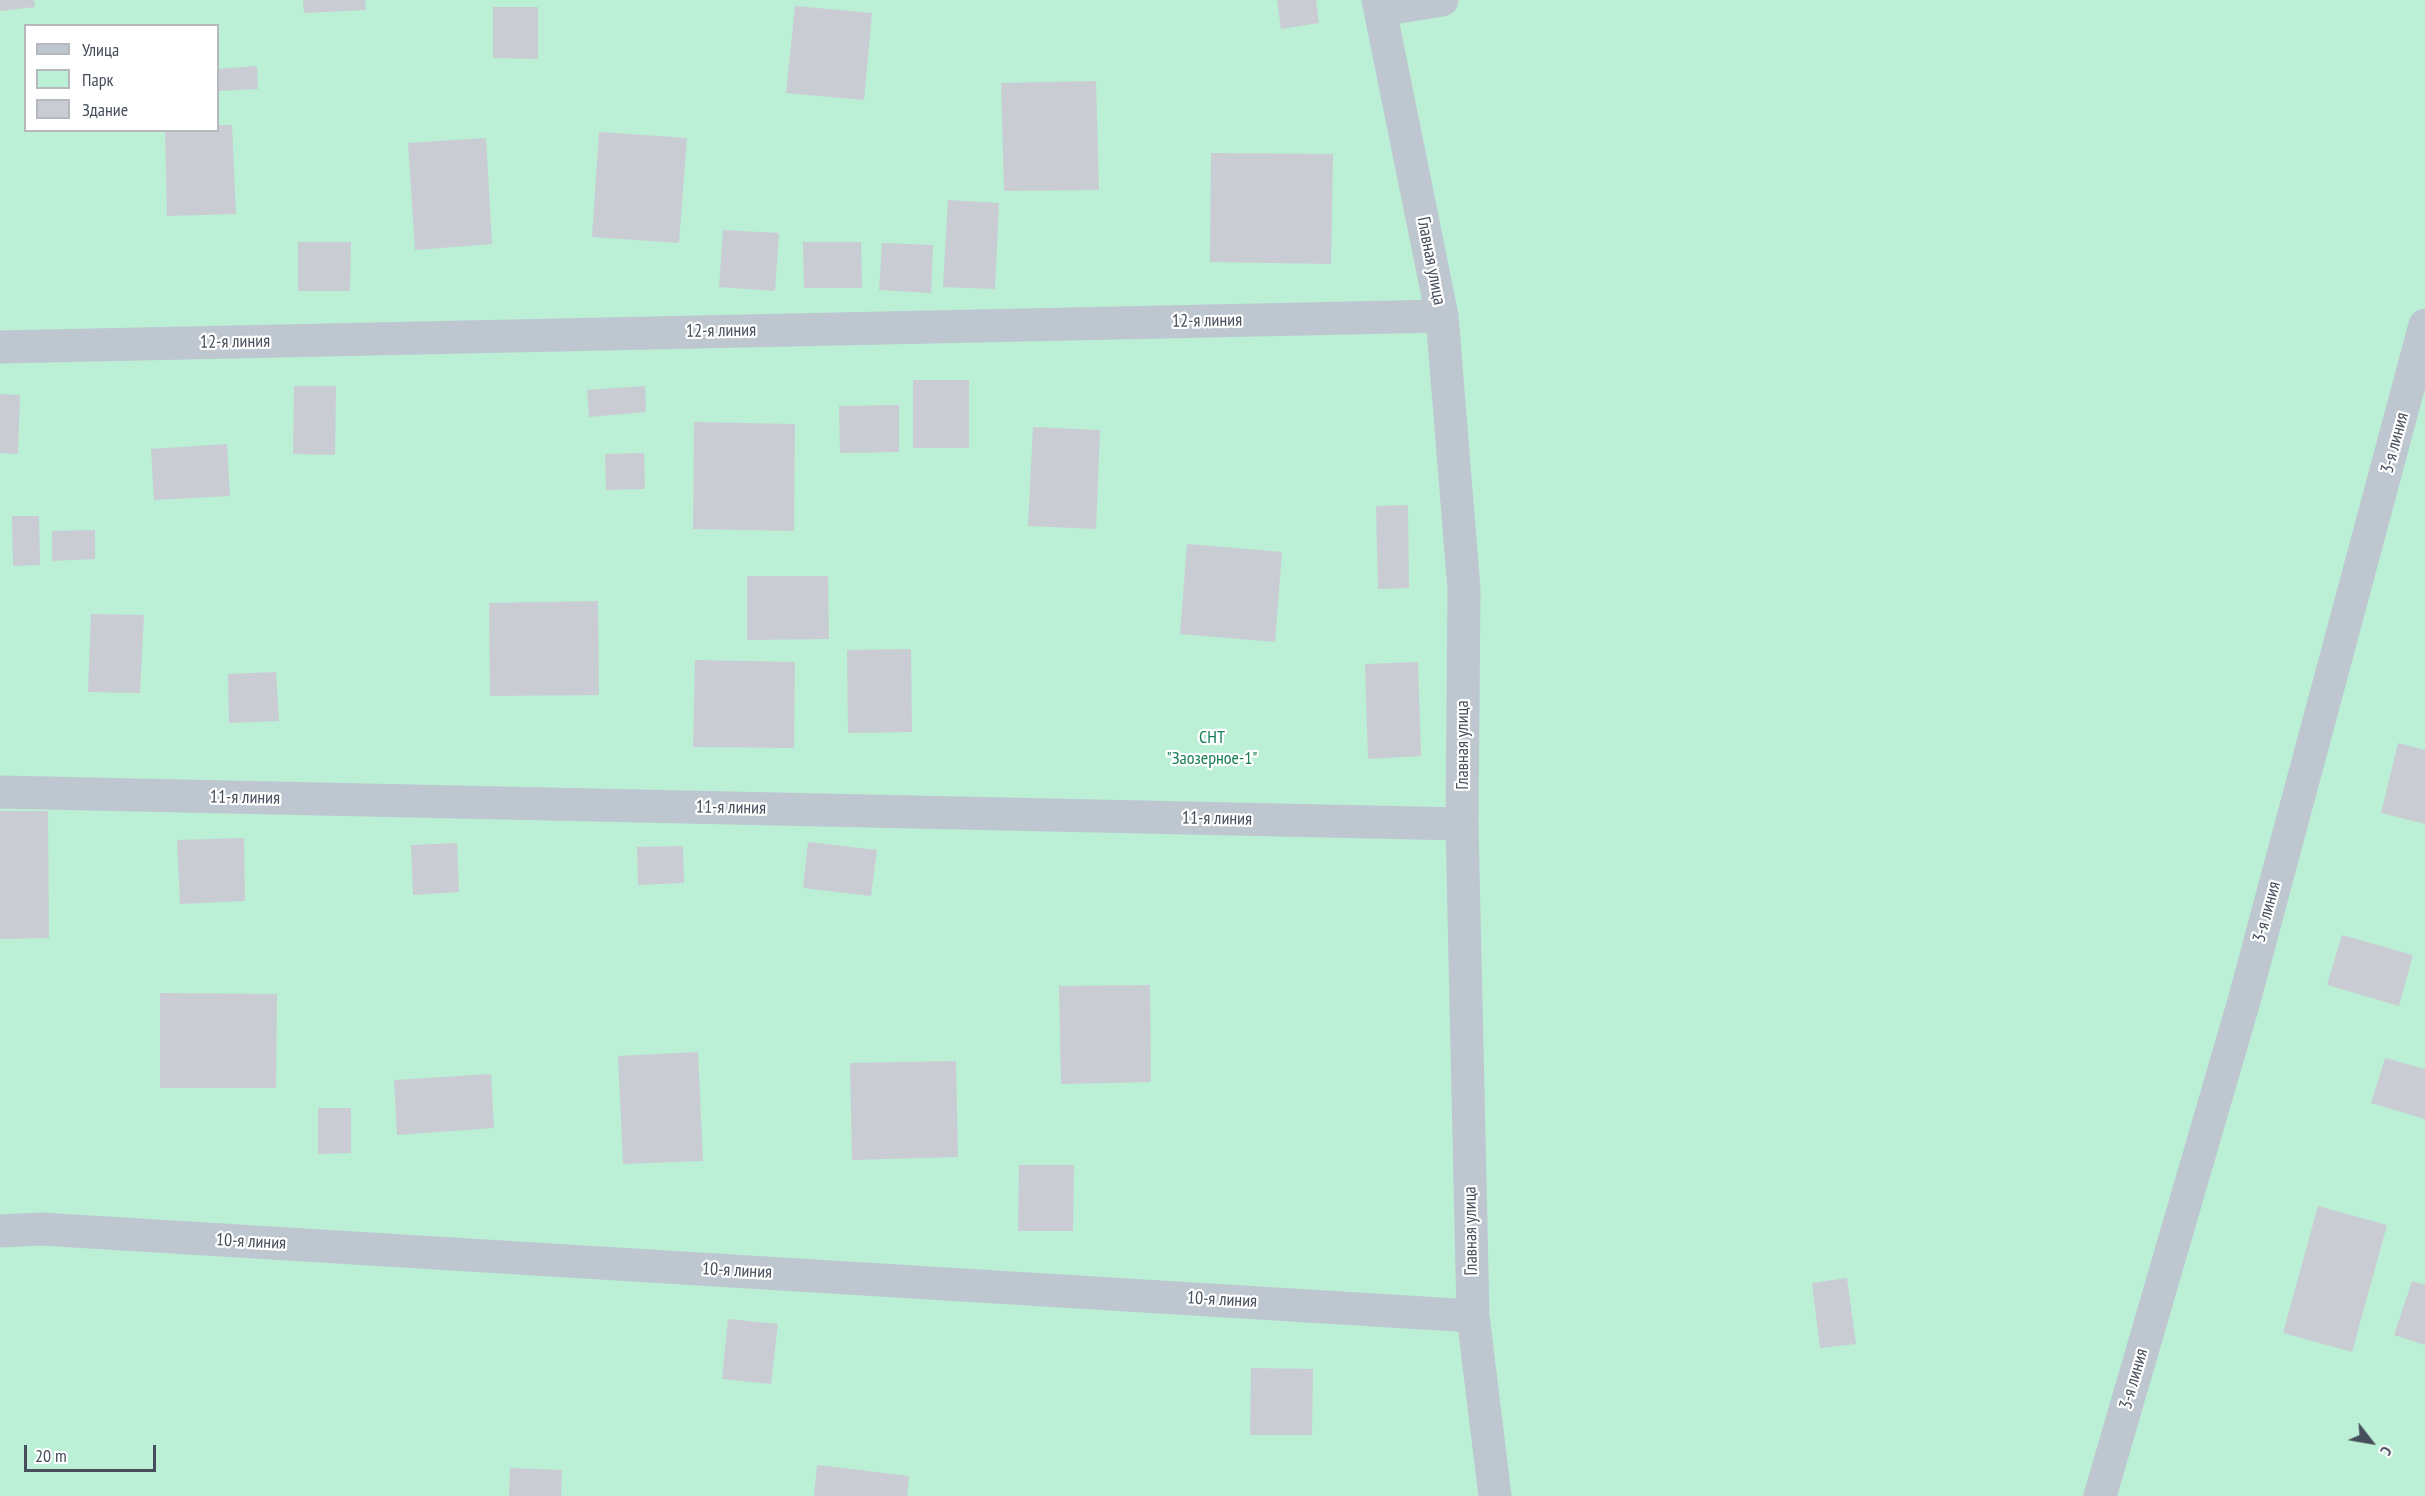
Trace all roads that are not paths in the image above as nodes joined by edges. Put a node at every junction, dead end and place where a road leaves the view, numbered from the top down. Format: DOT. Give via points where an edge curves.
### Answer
graph roads {
  1 [pos="1442,0"];
  2 [pos="1379,5"];
  3 [pos="1442,316"];
  4 [pos="2425,326"];
  5 [pos="0,347"];
  6 [pos="0,792"];
  7 [pos="1462,824"];
  8 [pos="0,1231"];
  9 [pos="1473,1316"];
  10 [pos="1495,1496"];
  11 [pos="2100,1496"];
  1 -- 2 [label="street"];
  2 -- 3 [label="street, Главная улица"];
  3 -- 5 [label="street, 12-я линия"];
  3 -- 7 [label="street, Главная улица" via="1464,590"];
  4 -- 11 [label="street, 3-я линия" via="2244,1000"];
  6 -- 7 [label="street, 11-я линия"];
  7 -- 9 [label="street, Главная улица"];
  8 -- 9 [label="street, 10-я линия" via="41,1229"];
  9 -- 10 [label="street, Главная улица"];
}
